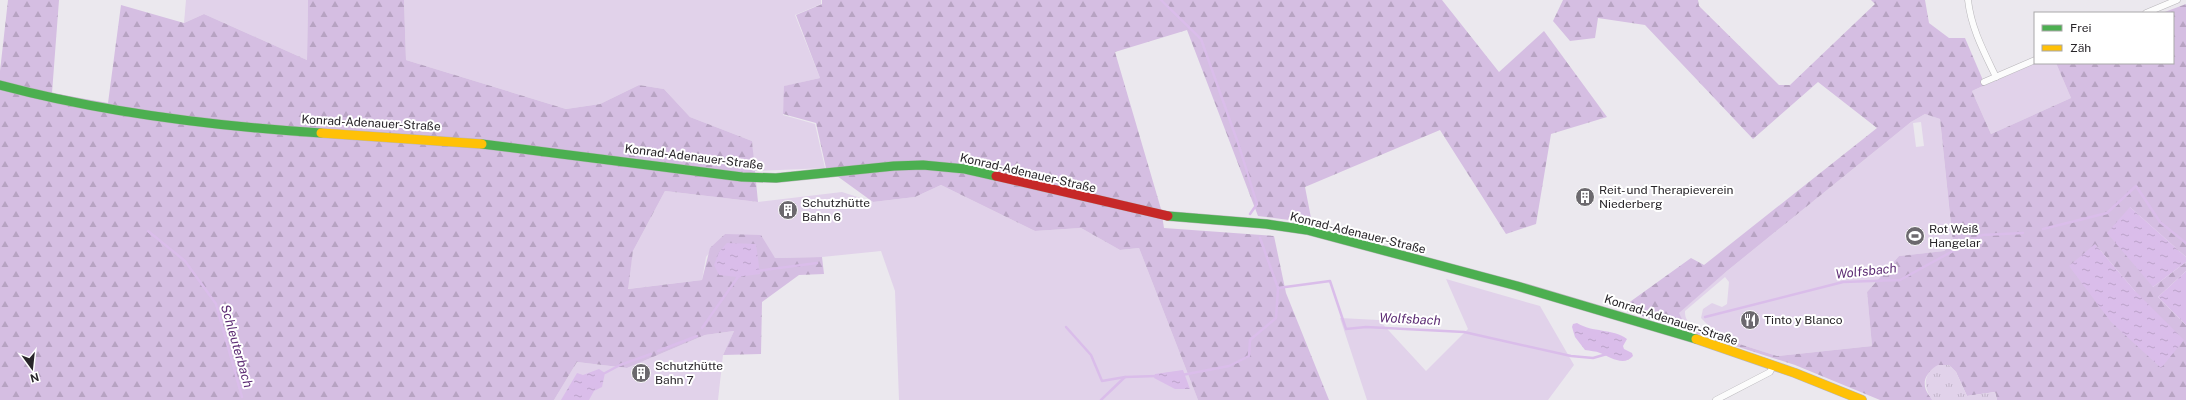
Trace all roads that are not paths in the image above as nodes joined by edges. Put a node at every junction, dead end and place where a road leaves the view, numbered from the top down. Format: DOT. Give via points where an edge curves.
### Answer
graph roads {
  1 [pos="1968,0"];
  2 [pos="2177,0"];
  3 [pos="2148,12"];
  4 [pos="2034,60"];
  5 [pos="1996,77"];
  6 [pos="1984,82"];
  7 [pos="0,85"];
  8 [pos="1773,366"];
  9 [pos="1716,400"];
  10 [pos="1862,400"];
  1 -- 5 [label="street" via="1975,31"];
  2 -- 3 [label="street"];
  4 -- 5 [label="street"];
  5 -- 6 [label="street"];
  7 -- 8 [label="street, Konrad-Adenauer-Straße" via="125,112 203,123 450,140 742,177 776,178 908,165 965,169 1175,218 1266,224 1306,230 1587,306"];
  8 -- 9 [label="street" via="1770,372"];
  8 -- 10 [label="street, Konrad-Adenauer-Straße"];
}
